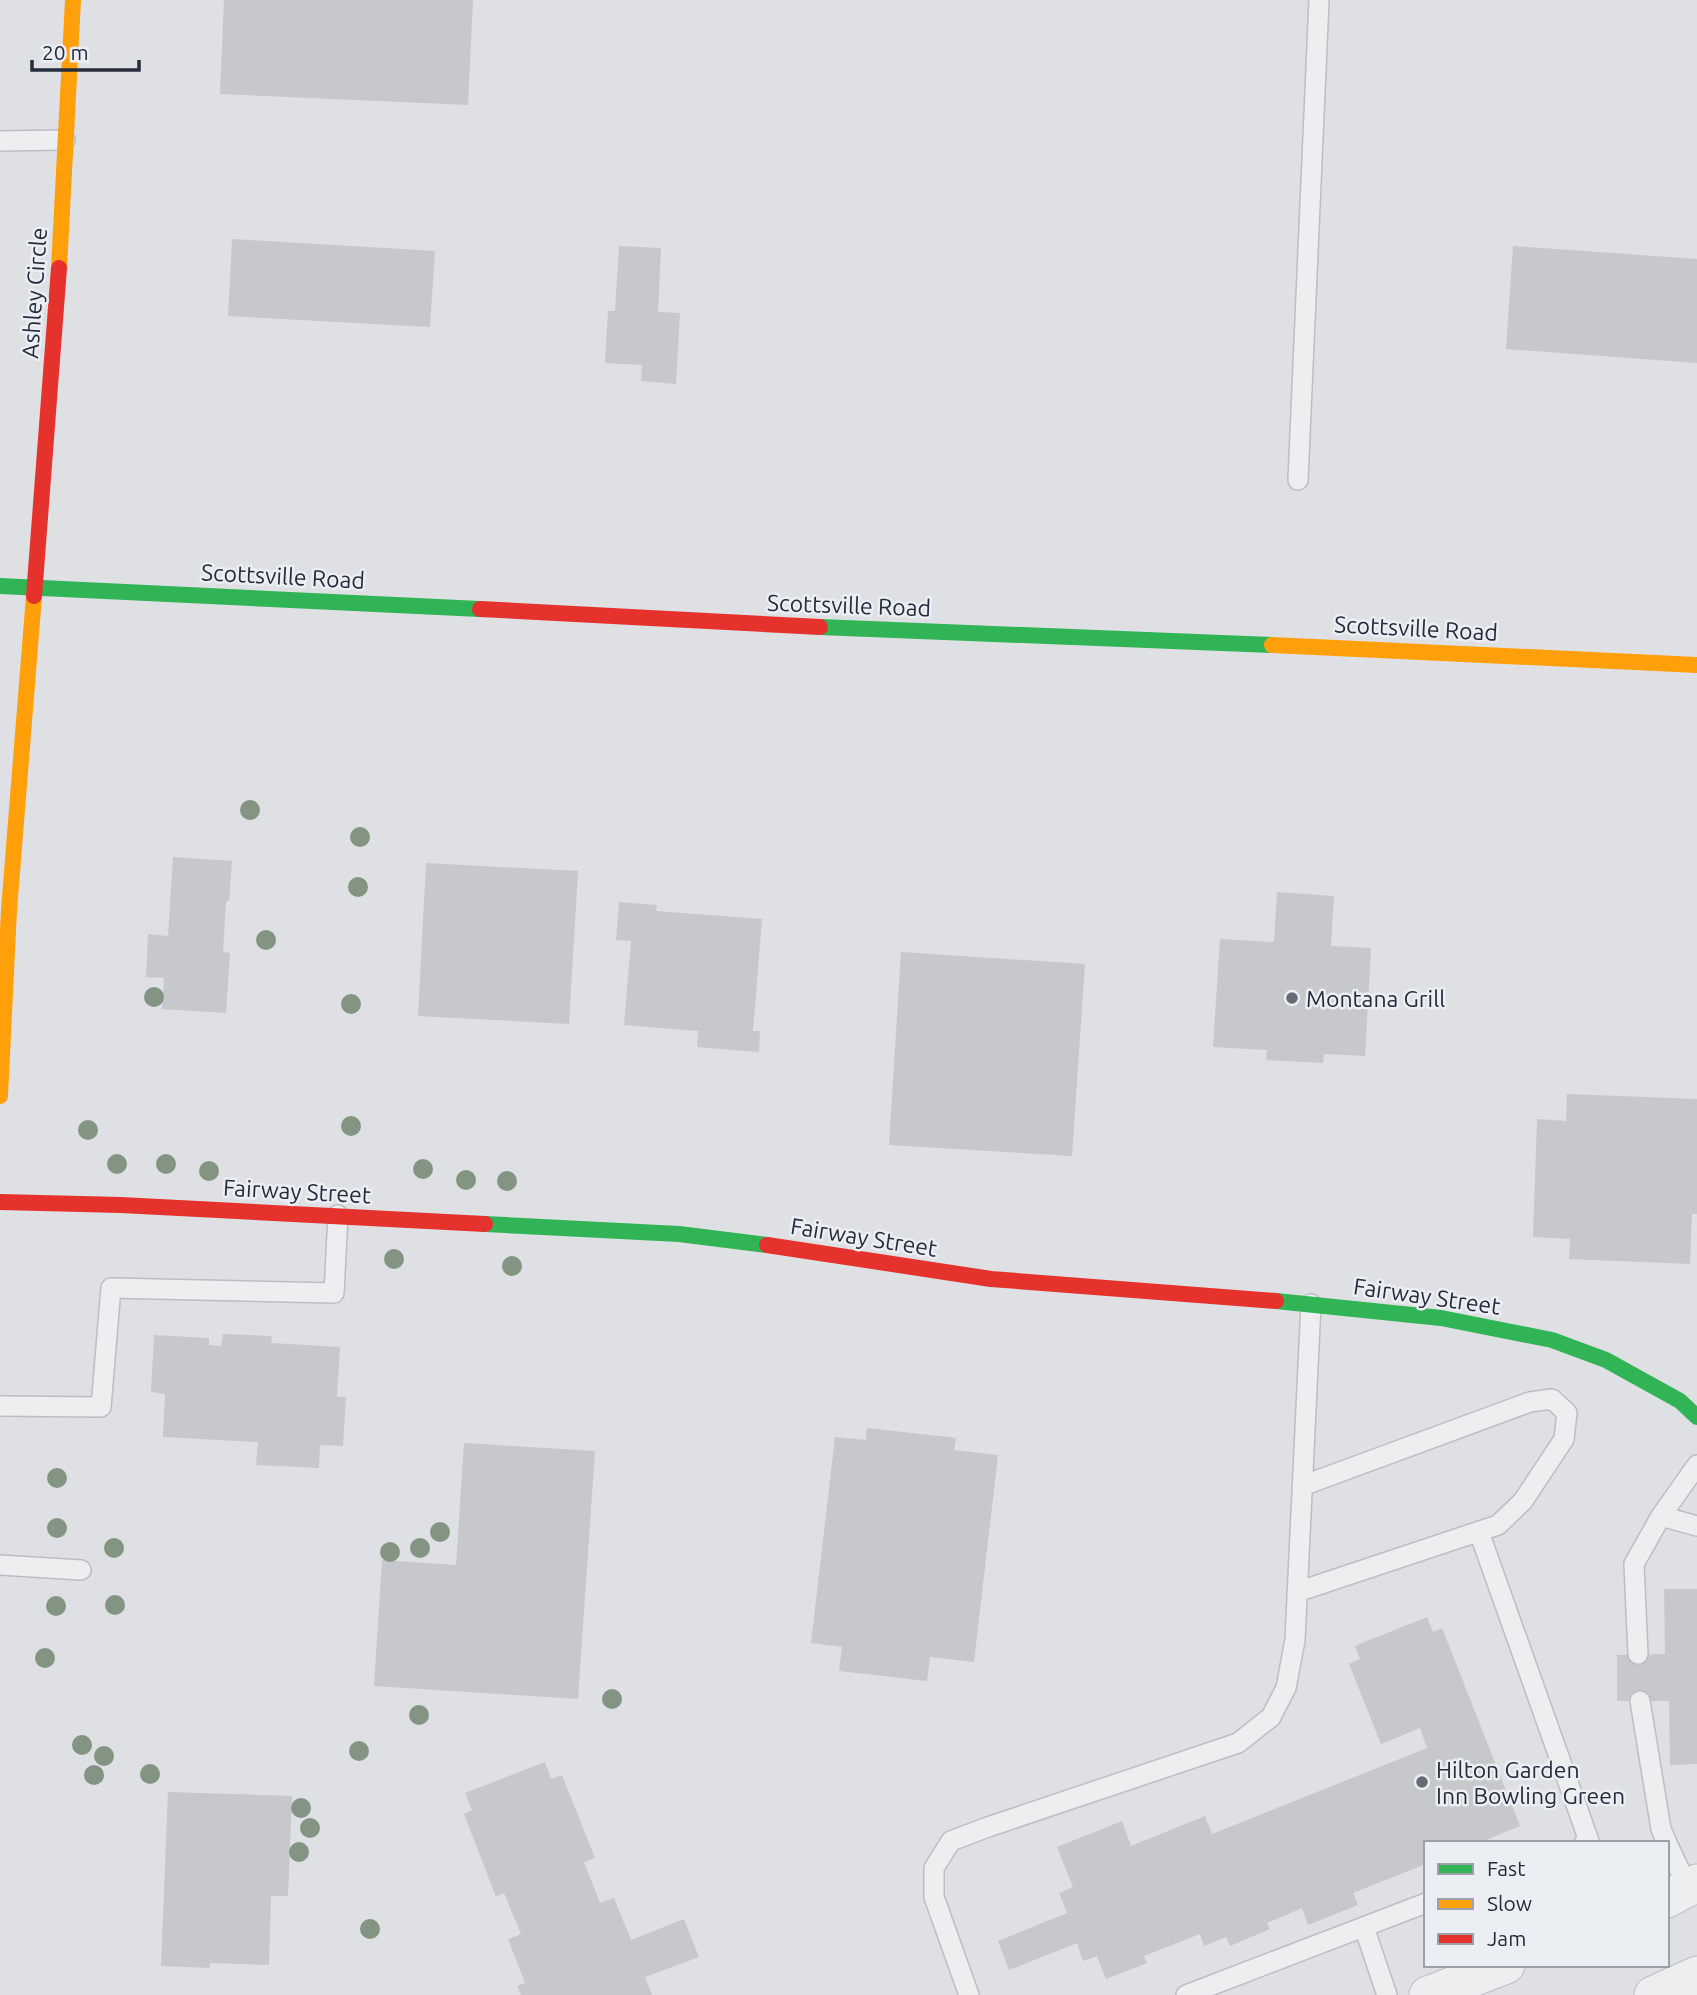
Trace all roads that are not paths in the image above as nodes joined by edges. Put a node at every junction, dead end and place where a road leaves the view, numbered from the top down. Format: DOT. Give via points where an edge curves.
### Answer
graph roads {
  1 [pos="73,0"];
  2 [pos="1319,0"];
  3 [pos="65,140"];
  4 [pos="0,141"];
  5 [pos="1298,480"];
  6 [pos="0,586"];
  7 [pos="35,588"];
  8 [pos="1697,665"];
  9 [pos="0,1096"];
  10 [pos="0,1202"];
  11 [pos="338,1215"];
  12 [pos="1311,1304"];
  13 [pos="0,1406"];
  14 [pos="1697,1417"];
  15 [pos="1697,1465"];
  16 [pos="1302,1486"];
  17 [pos="1661,1516"];
  18 [pos="1697,1525"];
  19 [pos="1479,1532"];
  20 [pos="0,1565"];
  21 [pos="81,1570"];
  22 [pos="1297,1592"];
  23 [pos="1638,1654"];
  24 [pos="1640,1701"];
  25 [pos="1589,1841"];
  26 [pos="1666,1841"];
  27 [pos="1669,1849"];
  28 [pos="1684,1890"];
  29 [pos="1424,1904"];
  30 [pos="1364,1927"];
  31 [pos="1501,1967"];
  32 [pos="1697,1975"];
  33 [pos="969,1995"];
  34 [pos="1186,1995"];
  35 [pos="1387,1995"];
  36 [pos="1428,1995"];
  37 [pos="1654,1995"];
  1 -- 3 [label="street, Ashley Circle"];
  2 -- 5 [label="lane"];
  3 -- 4 [label="lane"];
  3 -- 7 [label="street, Ashley Circle"];
  6 -- 7 [label="street, Scottsville Road"];
  7 -- 8 [label="street, Scottsville Road"];
  7 -- 9 [label="street, Ashley Circle" via="9,910"];
  10 -- 11 [label="street, Fairway Street"];
  11 -- 12 [label="street, Fairway Street" via="680,1234 991,1279"];
  11 -- 13 [label="lane" via="334,1293 111,1288 101,1407"];
  12 -- 14 [label="street, Fairway Street" via="1441,1318 1552,1340 1606,1360 1680,1401"];
  12 -- 16 [label="lane"];
  15 -- 17 [label="lane"];
  16 -- 19 [label="lane" via="1530,1402 1552,1399 1567,1413 1564,1438 1522,1501 1498,1525"];
  16 -- 22 [label="lane"];
  17 -- 18 [label="lane"];
  17 -- 23 [label="lane" via="1634,1564"];
  19 -- 22 [label="lane"];
  19 -- 25 [label="lane"];
  20 -- 21 [label="lane"];
  22 -- 33 [label="lane" via="1286,1688 1271,1717 1238,1743 951,1841 934,1868 934,1897"];
  24 -- 26 [label="lane"];
  27 -- 28 [label="lane"];
  29 -- 30 [label="lane"];
  30 -- 34 [label="lane"];
  30 -- 35 [label="lane"];
  31 -- 36 [label="street"];
  32 -- 37 [label="street"];
}
